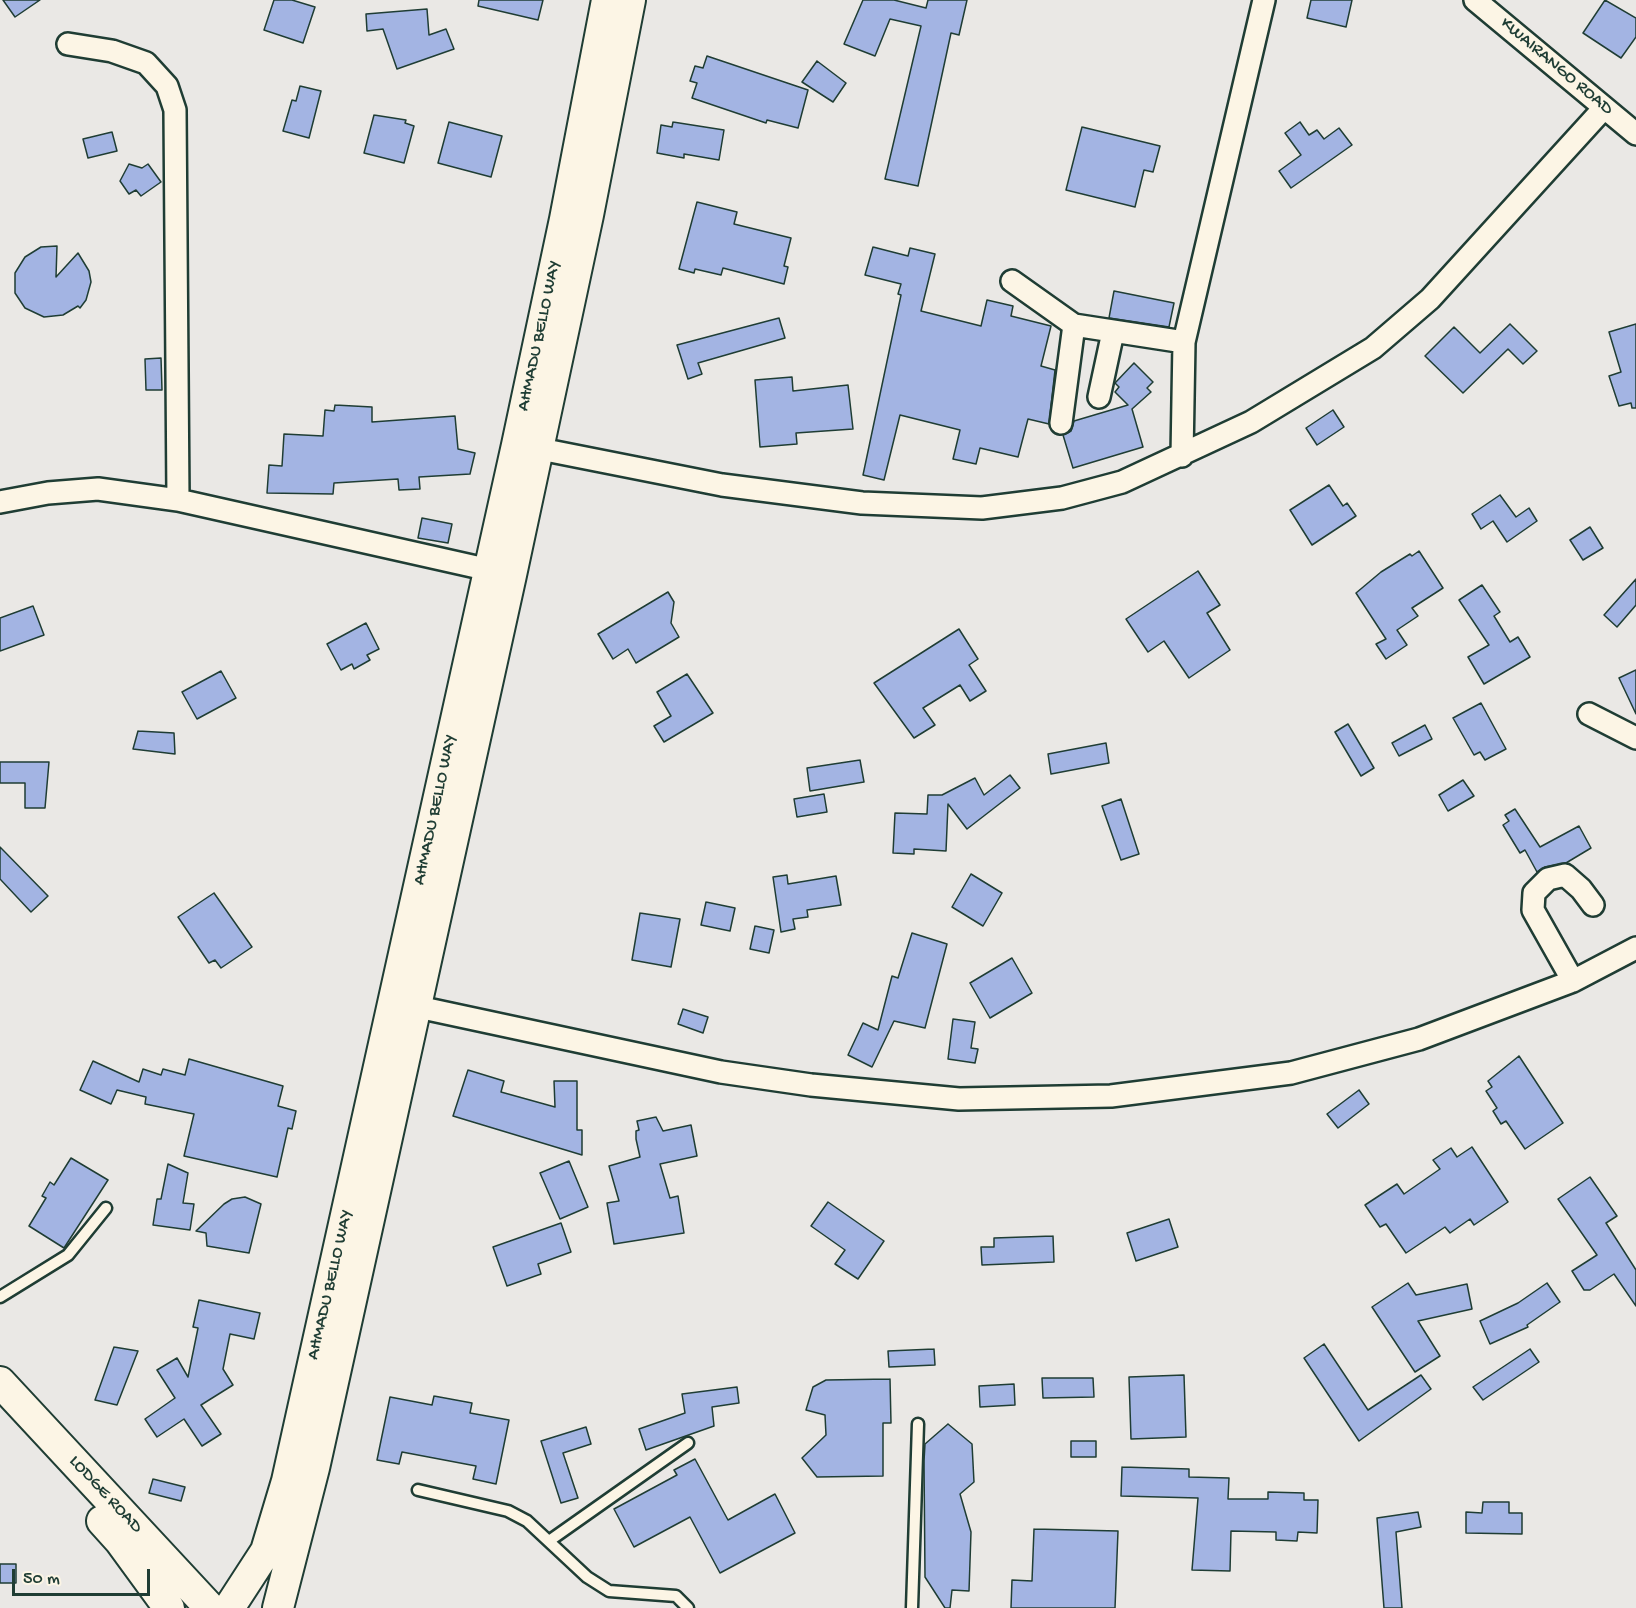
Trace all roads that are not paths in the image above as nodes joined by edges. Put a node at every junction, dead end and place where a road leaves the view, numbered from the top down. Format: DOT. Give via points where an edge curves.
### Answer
graph roads {
  1 [pos="607,0"];
  2 [pos="630,0"];
  3 [pos="1264,0"];
  4 [pos="1475,0"];
  5 [pos="68,44"];
  6 [pos="1604,108"];
  7 [pos="1636,134"];
  8 [pos="1012,281"];
  9 [pos="1074,325"];
  10 [pos="1113,332"];
  11 [pos="1184,342"];
  12 [pos="1099,397"];
  13 [pos="1061,423"];
  14 [pos="528,447"];
  15 [pos="1182,456"];
  16 [pos="178,500"];
  17 [pos="0,502"];
  18 [pos="500,573"];
  19 [pos="1589,714"];
  20 [pos="1636,738"];
  21 [pos="1593,904"];
  22 [pos="1636,948"];
  23 [pos="1572,981"];
  24 [pos="405,1004"];
  25 [pos="372,1154"];
  26 [pos="106,1208"];
  27 [pos="0,1297"];
  28 [pos="0,1382"];
  29 [pos="0,1412"];
  30 [pos="918,1424"];
  31 [pos="688,1443"];
  32 [pos="418,1490"];
  33 [pos="549,1541"];
  34 [pos="169,1608"];
  35 [pos="210,1608"];
  36 [pos="230,1608"];
  37 [pos="278,1608"];
  38 [pos="688,1608"];
  39 [pos="912,1608"];
  1 -- 14 [label="main road, AHMADU BELLO WAY" via="565,219"];
  2 -- 14 [label="main road, AHMADU BELLO WAY"];
  3 -- 11 [label="street"];
  4 -- 6 [label="street, KWAIRANGO ROAD"];
  5 -- 16 [label="street" via="112,51 146,63 167,86 175,110"];
  6 -- 7 [label="street, KWAIRANGO ROAD"];
  6 -- 15 [label="street" via="1430,299 1373,348 1251,422"];
  8 -- 9 [label="street"];
  9 -- 10 [label="street"];
  9 -- 13 [label="street"];
  10 -- 11 [label="street"];
  10 -- 12 [label="street"];
  11 -- 15 [label="street"];
  14 -- 15 [label="street" via="734,487 862,503 982,507 1062,498 1122,482"];
  14 -- 18 [label="main road, AHMADU BELLO WAY"];
  16 -- 17 [label="street" via="98,489"];
  16 -- 18 [label="street"];
  18 -- 24 [label="main road, AHMADU BELLO WAY"];
  19 -- 20 [label="street"];
  21 -- 23 [label="street" via="1564,875 1548,879 1533,892 1533,910"];
  22 -- 23 [label="street"];
  23 -- 24 [label="street" via="1419,1040 1291,1073 1099,1096 959,1099 721,1072"];
  24 -- 25 [label="main road, AHMADU BELLO WAY"];
  25 -- 36 [label="main road, AHMADU BELLO WAY" via="277,1521 267,1551"];
  25 -- 37 [label="main road, AHMADU BELLO WAY" via="314,1468"];
  26 -- 27 [label="lane" via="68,1255"];
  28 -- 35 [label="main road, LODGE ROAD"];
  29 -- 34 [label="main road, LODGE ROAD" via="120,1541"];
  30 -- 39 [label="lane"];
  31 -- 33 [label="lane"];
  32 -- 33 [label="lane" via="508,1511 527,1521"];
  33 -- 38 [label="lane" via="587,1577 609,1591 676,1596"];
}
